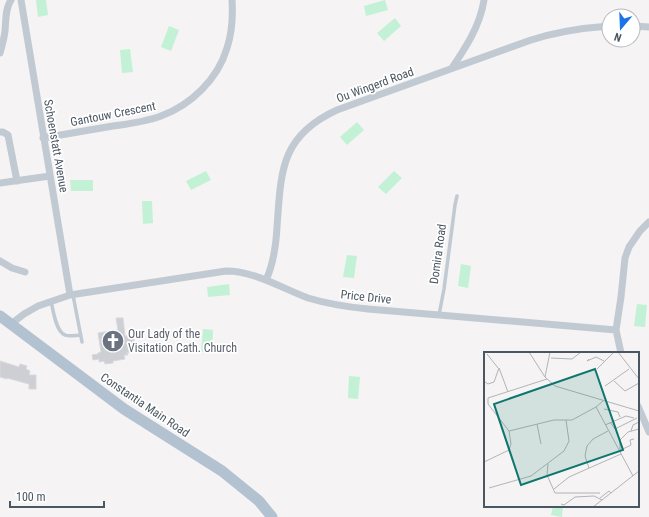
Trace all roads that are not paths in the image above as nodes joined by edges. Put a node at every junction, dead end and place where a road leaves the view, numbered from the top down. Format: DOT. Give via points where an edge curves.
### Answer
graph roads {
  1 [pos="11,0"];
  2 [pos="21,0"];
  3 [pos="232,0"];
  4 [pos="484,0"];
  5 [pos="601,27"];
  6 [pos="0,53"];
  7 [pos="452,68"];
  8 [pos="0,132"];
  9 [pos="44,138"];
  10 [pos="50,176"];
  11 [pos="17,181"];
  12 [pos="0,184"];
  13 [pos="458,196"];
  14 [pos="649,222"];
  15 [pos="0,261"];
  16 [pos="25,272"];
  17 [pos="266,280"];
  18 [pos="72,295"];
  19 [pos="51,301"];
  20 [pos="439,315"];
  21 [pos="0,316"];
  22 [pos="11,324"];
  23 [pos="616,330"];
  24 [pos="81,335"];
  25 [pos="82,342"];
  26 [pos="621,352"];
  27 [pos="639,408"];
  28 [pos="649,432"];
  29 [pos="272,517"];
  1 -- 6 [label="street" via="7,9"];
  2 -- 9 [label="street, Schoenstatt Avenue"];
  3 -- 9 [label="street, Gantouw Crescent" via="232,27 224,58 207,84 190,100 171,112 151,119"];
  4 -- 7 [label="street" via="472,35"];
  5 -- 7 [label="street, Ou Wingerd Road" via="543,36"];
  7 -- 17 [label="street, Ou Wingerd Road" via="337,110 318,119 302,134 292,146 282,172 274,254"];
  8 -- 11 [label="street" via="8,135"];
  9 -- 10 [label="street, Schoenstatt Avenue"];
  10 -- 11 [label="street"];
  10 -- 18 [label="street, Schoenstatt Avenue"];
  11 -- 12 [label="street"];
  13 -- 20 [label="lane, Domira Road"];
  14 -- 23 [label="street" via="640,231 627,253"];
  15 -- 16 [label="street"];
  17 -- 18 [label="street, Price Drive" via="226,271"];
  17 -- 20 [label="street, Price Drive" via="333,305"];
  18 -- 19 [label="street, Price Drive"];
  18 -- 24 [label="lane"];
  19 -- 22 [label="street, Price Drive" via="24,314"];
  19 -- 24 [label="lane" via="62,334"];
  20 -- 23 [label="street, Price Drive"];
  21 -- 22 [label="main road, Constantia Main Road"];
  22 -- 29 [label="main road, Constantia Main Road" via="124,409 222,471 260,501"];
  23 -- 26 [label="street"];
  24 -- 25 [label="lane"];
  27 -- 28 [label="street"];
}
